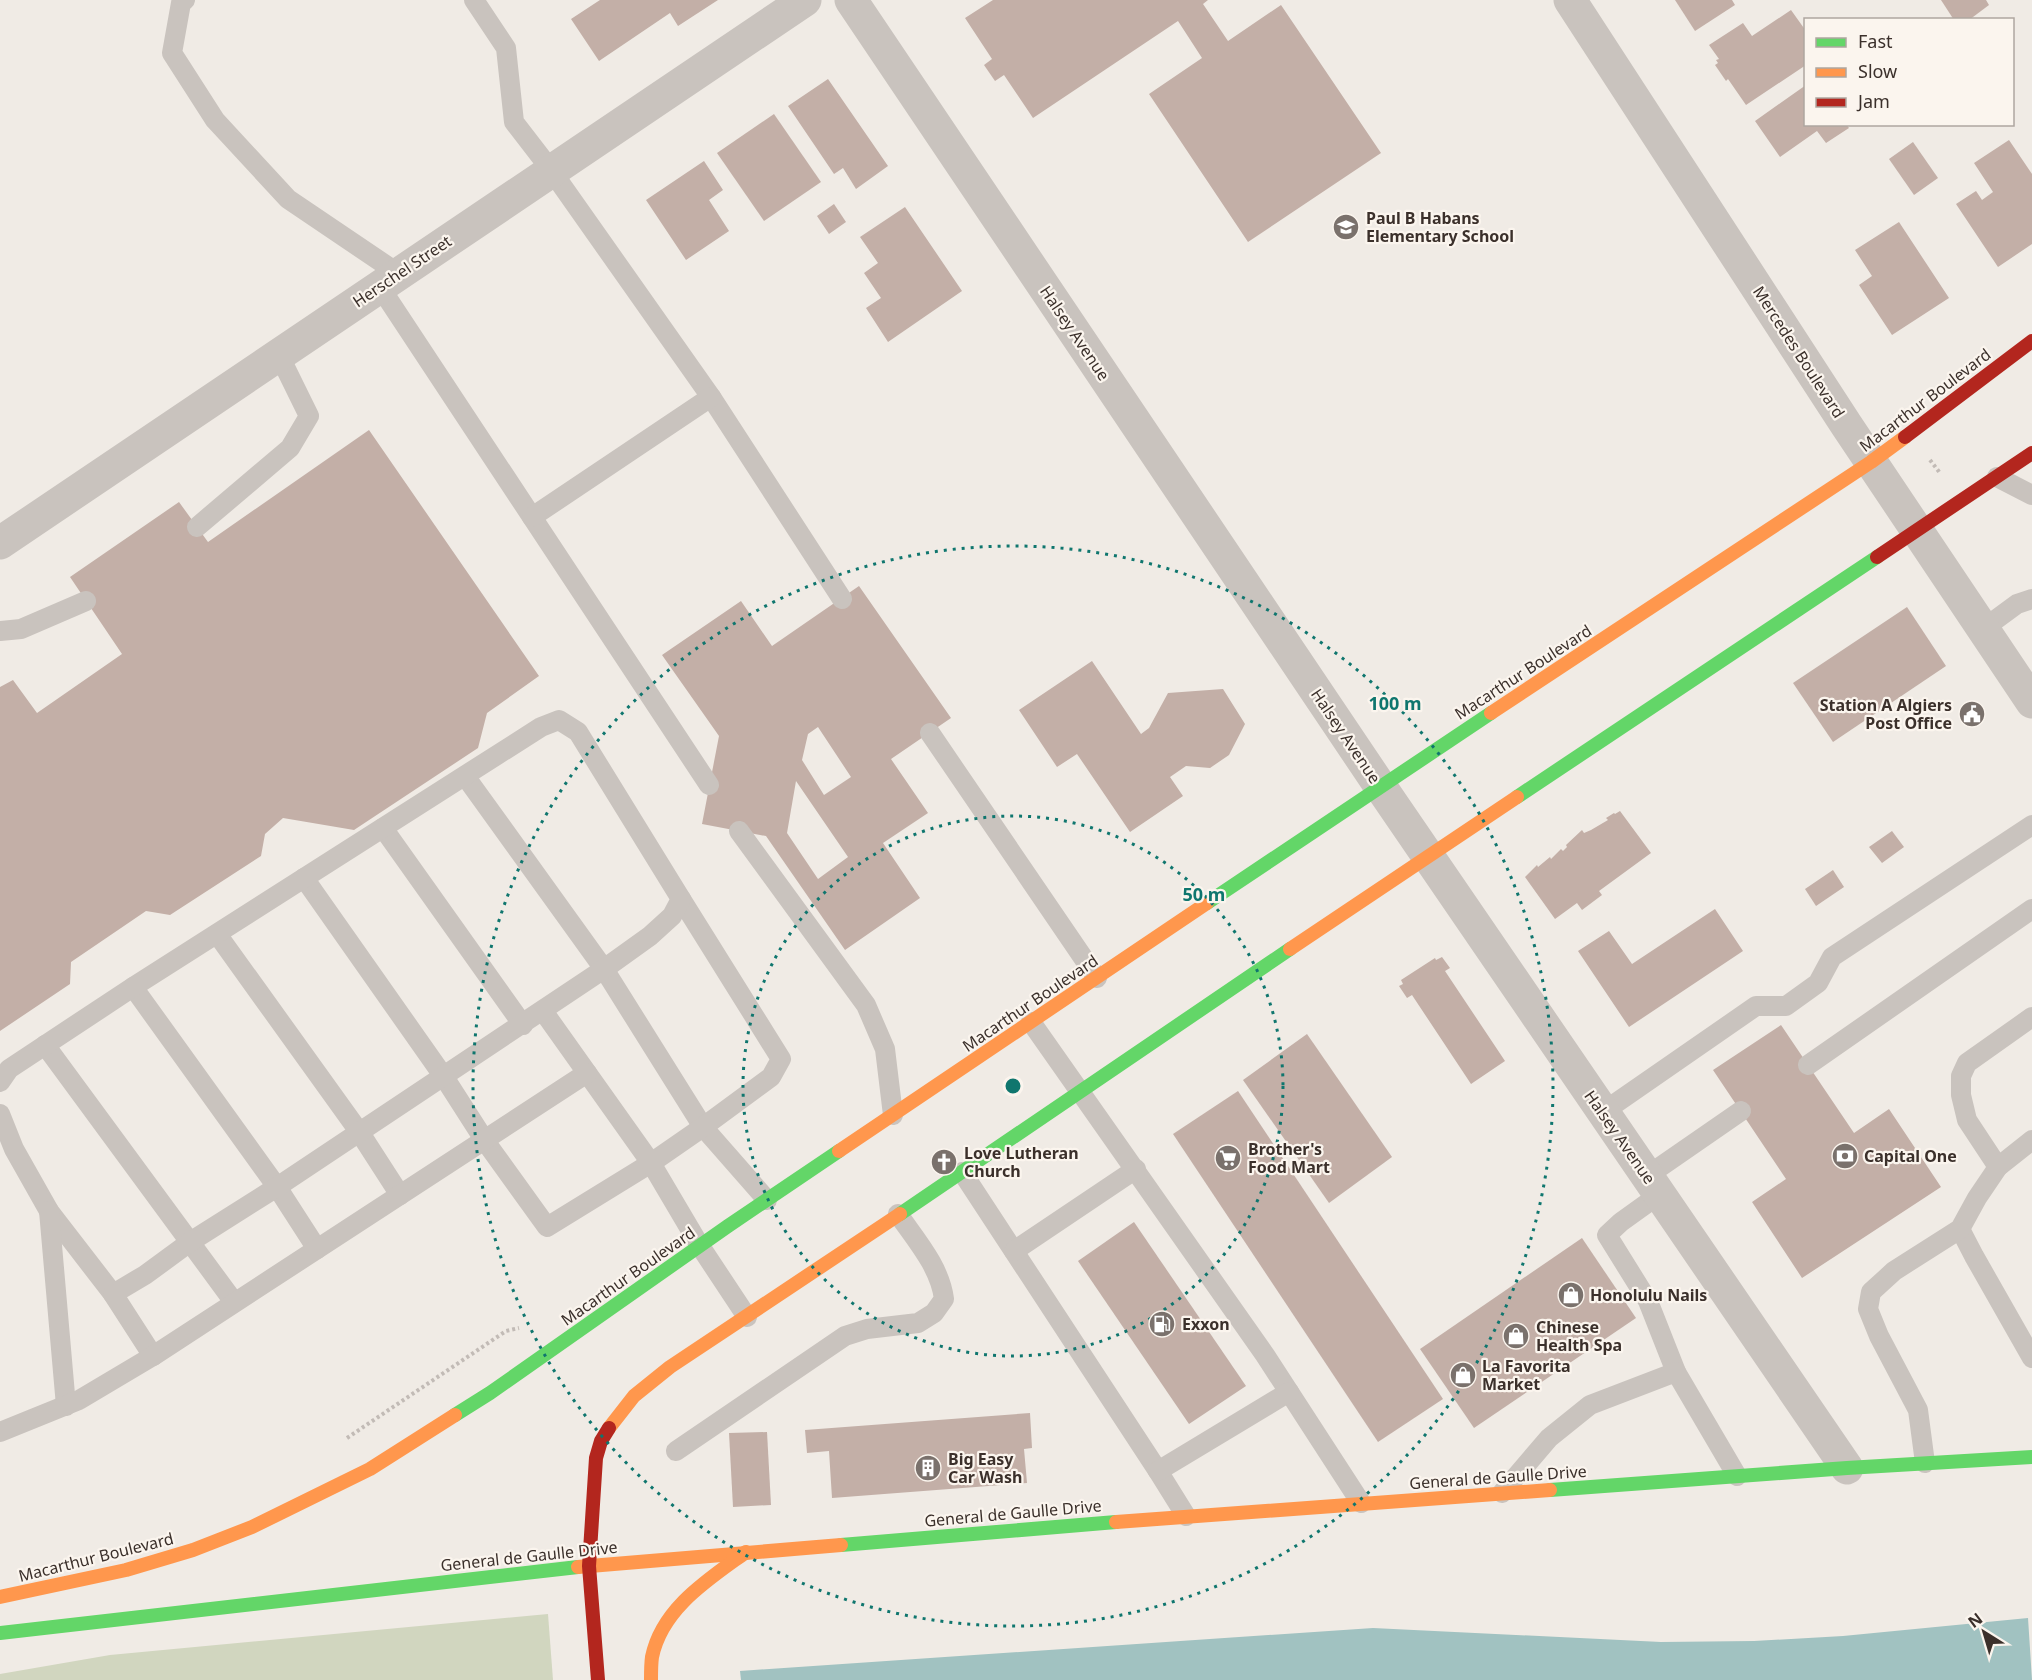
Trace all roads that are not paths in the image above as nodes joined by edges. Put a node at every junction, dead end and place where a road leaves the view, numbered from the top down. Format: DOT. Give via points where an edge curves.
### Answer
graph roads {
  1 [pos="185,0"];
  2 [pos="474,0"];
  3 [pos="805,0"];
  4 [pos="851,0"];
  5 [pos="1570,0"];
  6 [pos="551,170"];
  7 [pos="390,280"];
  8 [pos="2032,341"];
  9 [pos="279,355"];
  10 [pos="711,397"];
  11 [pos="2032,453"];
  12 [pos="1871,462"];
  13 [pos="1996,477"];
  14 [pos="2032,495"];
  15 [pos="532,517"];
  16 [pos="197,527"];
  17 [pos="1917,531"];
  18 [pos="0,543"];
  19 [pos="2032,598"];
  20 [pos="842,599"];
  21 [pos="86,601"];
  22 [pos="1983,629"];
  23 [pos="0,631"];
  24 [pos="2032,702"];
  25 [pos="930,733"];
  26 [pos="465,776"];
  27 [pos="709,785"];
  28 [pos="1380,786"];
  29 [pos="2032,825"];
  30 [pos="383,828"];
  31 [pos="740,831"];
  32 [pos="1428,856"];
  33 [pos="304,878"];
  34 [pos="681,899"];
  35 [pos="2032,909"];
  36 [pos="217,934"];
  37 [pos="604,969"];
  38 [pos="1097,978"];
  39 [pos="133,987"];
  40 [pos="543,1011"];
  41 [pos="2032,1017"];
  42 [pos="1032,1022"];
  43 [pos="523,1025"];
  44 [pos="45,1045"];
  45 [pos="1808,1065"];
  46 [pos="587,1073"];
  47 [pos="444,1077"];
  48 [pos="0,1082"];
  49 [pos="1081,1091"];
  50 [pos="1741,1111"];
  51 [pos="1603,1112"];
  52 [pos="0,1114"];
  53 [pos="893,1114"];
  54 [pos="703,1127"];
  55 [pos="360,1133"];
  56 [pos="2032,1140"];
  57 [pos="484,1141"];
  58 [pos="651,1163"];
  59 [pos="1998,1167"];
  60 [pos="1136,1169"];
  61 [pos="962,1172"];
  62 [pos="1654,1185"];
  63 [pos="277,1187"];
  64 [pos="400,1195"];
  65 [pos="766,1200"];
  66 [pos="49,1211"];
  67 [pos="898,1214"];
  68 [pos="1960,1229"];
  69 [pos="190,1242"];
  70 [pos="700,1246"];
  71 [pos="317,1249"];
  72 [pos="1014,1251"];
  73 [pos="113,1294"];
  74 [pos="234,1302"];
  75 [pos="747,1317"];
  76 [pos="153,1356"];
  77 [pos="2032,1358"];
  78 [pos="1676,1372"];
  79 [pos="1289,1392"];
  80 [pos="66,1406"];
  81 [pos="0,1432"];
  82 [pos="676,1451"];
  83 [pos="2032,1457"];
  84 [pos="1925,1463"];
  85 [pos="1847,1468"];
  86 [pos="1158,1471"];
  87 [pos="1737,1476"];
  88 [pos="1502,1493"];
  89 [pos="1361,1503"];
  90 [pos="1186,1516"];
  91 [pos="746,1552"];
  92 [pos="589,1566"];
  93 [pos="0,1597"];
  94 [pos="0,1633"];
  95 [pos="598,1680"];
  96 [pos="651,1680"];
  1 -- 7 [label="lane" via="181,3 172,53 215,120 288,199"];
  2 -- 6 [label="lane" via="506,48 514,122"];
  3 -- 6 [label="street, Herschel Street"];
  4 -- 28 [label="street, Halsey Avenue"];
  5 -- 12 [label="street, Mercedes Boulevard"];
  6 -- 7 [label="street, Herschel Street"];
  6 -- 10 [label="lane"];
  7 -- 9 [label="street, Herschel Street"];
  7 -- 15 [label="lane"];
  8 -- 12 [label="street, Macarthur Boulevard"];
  9 -- 16 [label="lane" via="309,416 290,448"];
  9 -- 18 [label="street, Herschel Street"];
  10 -- 15 [label="lane"];
  10 -- 20 [label="lane"];
  11 -- 13 [label="street"];
  12 -- 17 [label="street, Mercedes Boulevard"];
  12 -- 28 [label="street, Macarthur Boulevard"];
  13 -- 14 [label="lane"];
  13 -- 17 [label="street"];
  15 -- 27 [label="lane"];
  17 -- 22 [label="street, Mercedes Boulevard"];
  17 -- 32 [label="street"];
  19 -- 22 [label="lane"];
  21 -- 23 [label="lane" via="21,629"];
  22 -- 24 [label="street, Mercedes Boulevard"];
  25 -- 38 [label="lane"];
  26 -- 30 [label="lane"];
  26 -- 34 [label="lane" via="541,727 559,720 578,732"];
  26 -- 37 [label="lane"];
  28 -- 32 [label="street, Halsey Avenue"];
  28 -- 38 [label="street, Macarthur Boulevard"];
  29 -- 51 [label="lane" via="1832,957 1818,983 1786,1005 1756,1006"];
  30 -- 33 [label="lane"];
  30 -- 43 [label="lane"];
  31 -- 53 [label="lane" via="866,1005 885,1049"];
  32 -- 49 [label="street"];
  32 -- 51 [label="street, Halsey Avenue"];
  33 -- 36 [label="lane"];
  33 -- 47 [label="lane"];
  34 -- 37 [label="lane" via="672,916 650,936"];
  34 -- 54 [label="lane" via="781,1059 771,1077"];
  35 -- 45 [label="lane"];
  36 -- 39 [label="lane"];
  36 -- 55 [label="lane"];
  37 -- 40 [label="lane"];
  37 -- 54 [label="lane"];
  38 -- 42 [label="street, Macarthur Boulevard"];
  39 -- 44 [label="lane"];
  39 -- 63 [label="lane"];
  40 -- 43 [label="lane"];
  40 -- 46 [label="lane"];
  41 -- 59 [label="lane" via="1967,1063 1961,1076 1967,1120"];
  42 -- 49 [label="lane"];
  42 -- 53 [label="street, Macarthur Boulevard"];
  43 -- 47 [label="lane"];
  44 -- 48 [label="lane" via="9,1069"];
  44 -- 69 [label="lane"];
  46 -- 57 [label="lane"];
  46 -- 58 [label="lane"];
  47 -- 55 [label="lane"];
  47 -- 57 [label="lane"];
  49 -- 60 [label="lane"];
  49 -- 61 [label="street"];
  50 -- 62 [label="lane"];
  51 -- 62 [label="street, Halsey Avenue"];
  52 -- 66 [label="lane" via="14,1149"];
  53 -- 65 [label="street, Macarthur Boulevard"];
  54 -- 58 [label="lane"];
  54 -- 65 [label="lane"];
  55 -- 63 [label="lane"];
  55 -- 64 [label="lane"];
  56 -- 59 [label="lane"];
  57 -- 58 [label="lane" via="547,1227"];
  57 -- 64 [label="lane"];
  58 -- 70 [label="lane"];
  59 -- 68 [label="lane"];
  60 -- 72 [label="lane"];
  60 -- 79 [label="lane"];
  61 -- 67 [label="street"];
  61 -- 72 [label="lane"];
  62 -- 78 [label="lane" via="1607,1235 1648,1302"];
  62 -- 85 [label="street, Halsey Avenue"];
  63 -- 69 [label="lane"];
  63 -- 71 [label="lane"];
  64 -- 71 [label="lane"];
  65 -- 70 [label="street, Macarthur Boulevard"];
  66 -- 73 [label="lane"];
  66 -- 80 [label="lane"];
  67 -- 75 [label="street"];
  67 -- 82 [label="lane" via="942,1282 944,1299 934,1313 918,1323 867,1329 845,1336"];
  68 -- 77 [label="lane"];
  68 -- 84 [label="lane" via="1894,1271 1871,1292 1868,1309 1918,1410"];
  69 -- 73 [label="lane"];
  69 -- 74 [label="lane"];
  70 -- 75 [label="lane"];
  70 -- 93 [label="street, Macarthur Boulevard" via="490,1393 370,1469 252,1527 193,1550 126,1570"];
  71 -- 74 [label="lane"];
  72 -- 86 [label="lane"];
  73 -- 76 [label="lane"];
  74 -- 76 [label="lane"];
  75 -- 92 [label="street" via="669,1367 634,1396 612,1423 596,1458"];
  76 -- 80 [label="lane"];
  78 -- 87 [label="lane"];
  78 -- 88 [label="lane" via="1590,1405 1549,1438"];
  79 -- 86 [label="lane"];
  79 -- 89 [label="lane"];
  80 -- 81 [label="lane"];
  83 -- 84 [label="street, General de Gaulle Drive"];
  84 -- 85 [label="street, General de Gaulle Drive"];
  85 -- 87 [label="street, General de Gaulle Drive"];
  86 -- 90 [label="lane"];
  87 -- 88 [label="street, General de Gaulle Drive"];
  88 -- 89 [label="street, General de Gaulle Drive"];
  89 -- 90 [label="street, General de Gaulle Drive"];
  90 -- 91 [label="street, General de Gaulle Drive"];
  91 -- 92 [label="street, General de Gaulle Drive"];
  91 -- 96 [label="street" via="682,1601 664,1625 658,1634"];
  92 -- 94 [label="street, General de Gaulle Drive"];
  92 -- 95 [label="street"];
}
